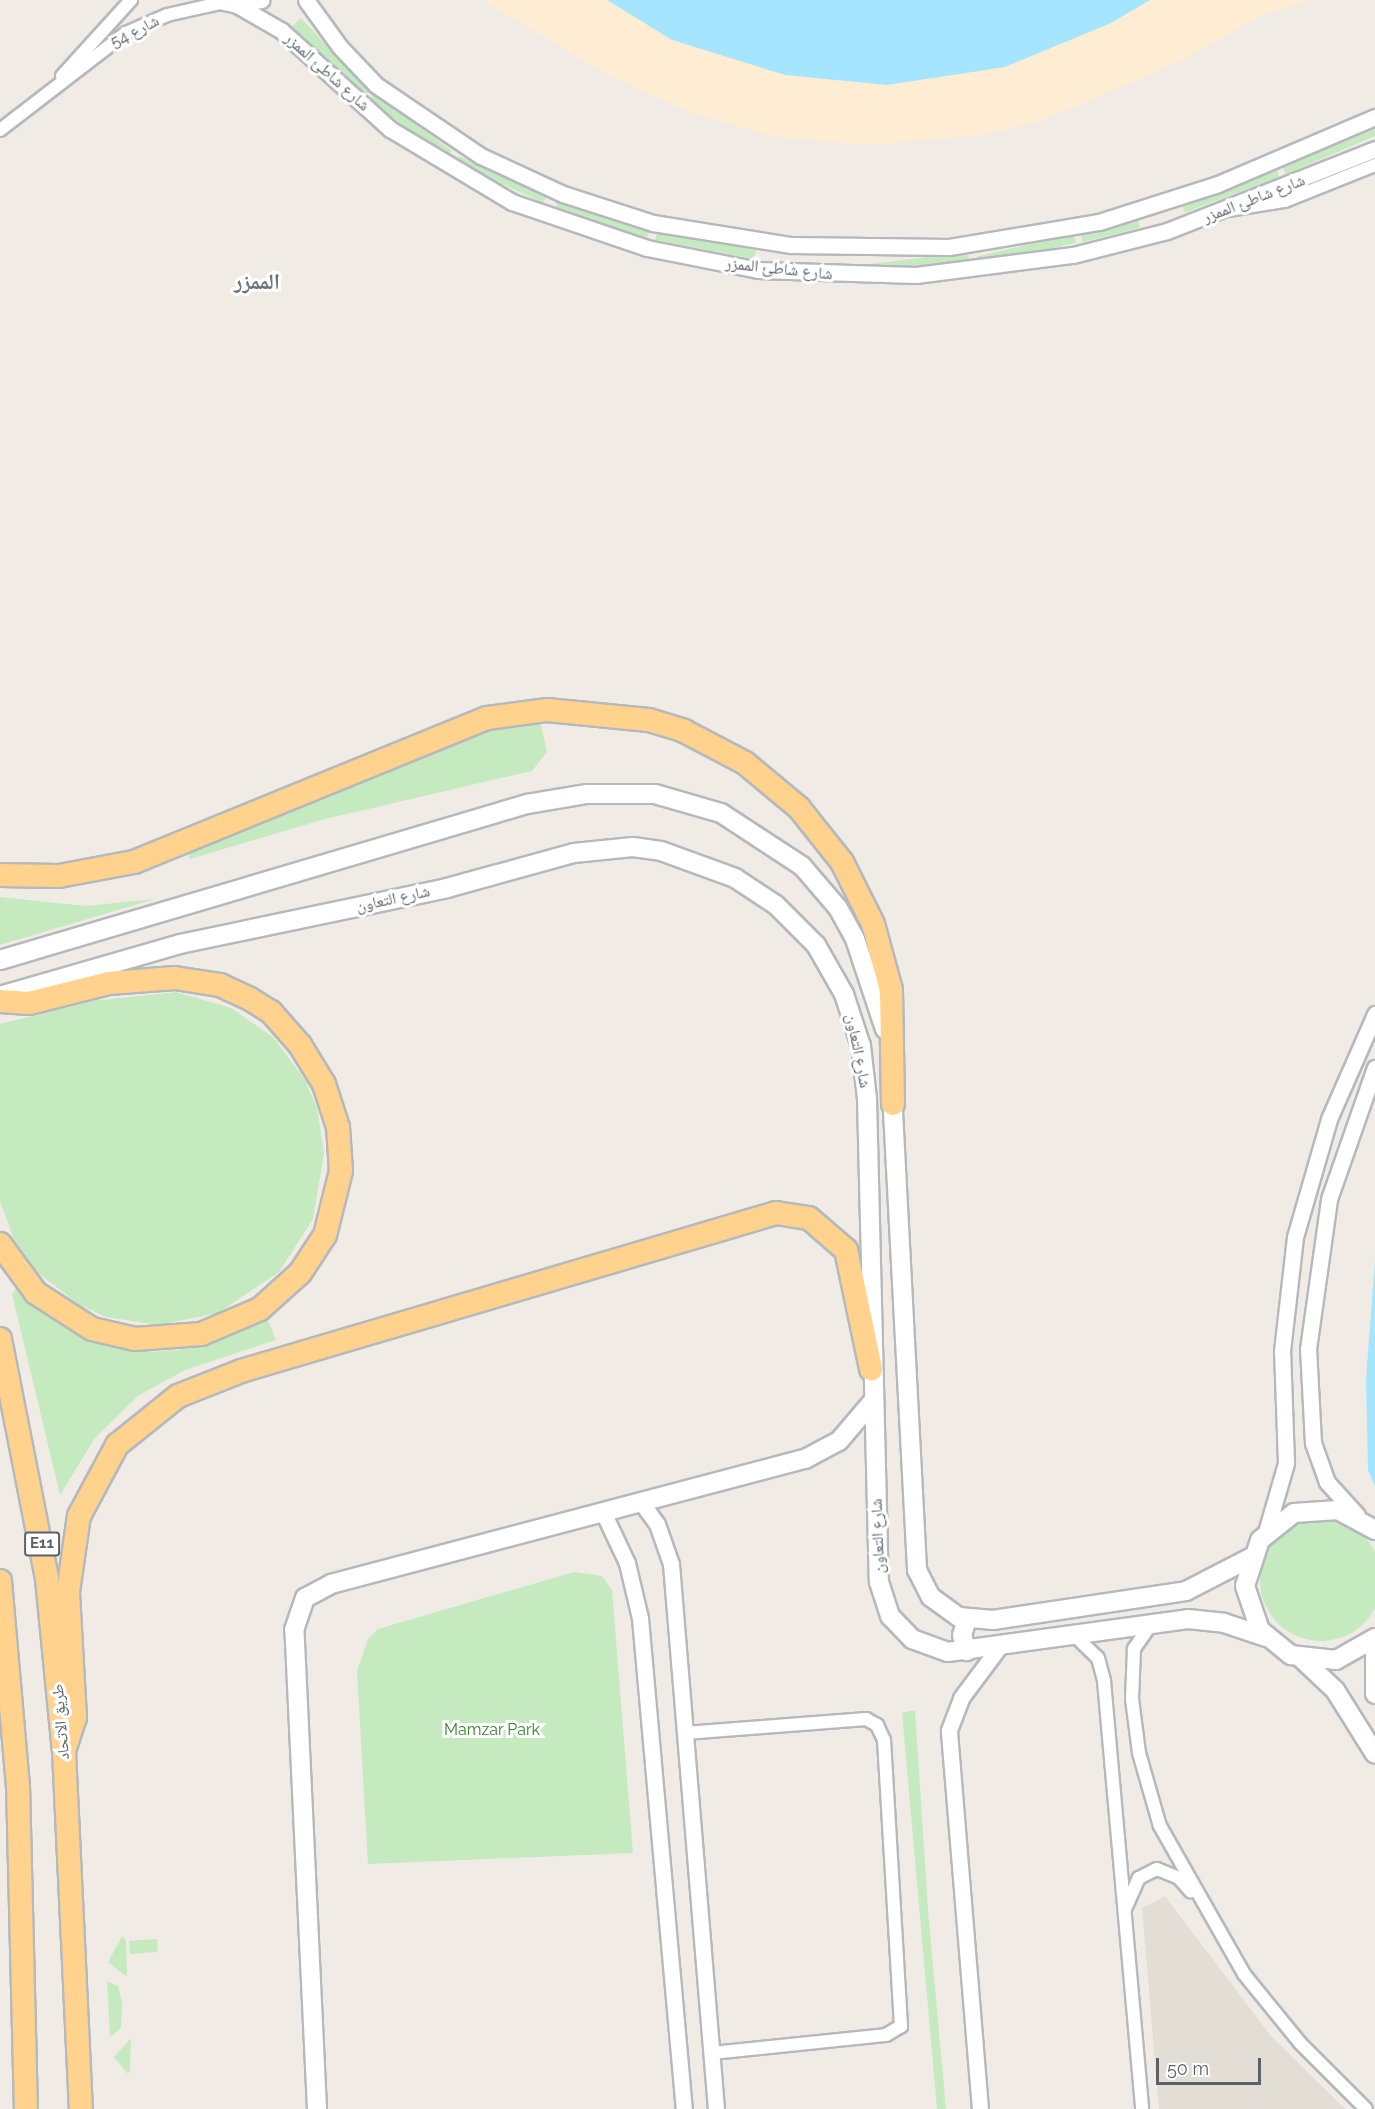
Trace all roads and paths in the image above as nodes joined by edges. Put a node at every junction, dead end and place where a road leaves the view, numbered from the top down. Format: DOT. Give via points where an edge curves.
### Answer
graph roads {
  1 [pos="131,0"];
  2 [pos="261,0"];
  3 [pos="306,0"];
  4 [pos="217,1"];
  5 [pos="237,5"];
  6 [pos="59,81"];
  7 [pos="1375,117"];
  8 [pos="0,130"];
  9 [pos="1375,149"];
  10 [pos="1375,165"];
  11 [pos="1227,210"];
  12 [pos="0,875"];
  13 [pos="0,960"];
  14 [pos="0,996"];
  15 [pos="0,1001"];
  16 [pos="1375,1014"];
  17 [pos="1375,1068"];
  18 [pos="893,1104"];
  19 [pos="0,1244"];
  20 [pos="0,1339"];
  21 [pos="871,1369"];
  22 [pos="873,1401"];
  23 [pos="641,1502"];
  24 [pos="603,1512"];
  25 [pos="1359,1518"];
  26 [pos="1375,1530"];
  27 [pos="1266,1532"];
  28 [pos="1250,1558"];
  29 [pos="0,1581"];
  30 [pos="967,1619"];
  31 [pos="1152,1623"];
  32 [pos="1074,1635"];
  33 [pos="1266,1637"];
  34 [pos="1375,1640"];
  35 [pos="999,1647"];
  36 [pos="967,1651"];
  37 [pos="1301,1658"];
  38 [pos="0,1678"];
  39 [pos="1375,1694"];
  40 [pos="685,1733"];
  41 [pos="15,1737"];
  42 [pos="64,1751"];
  43 [pos="1375,1754"];
  44 [pos="1168,1842"];
  45 [pos="1120,1859"];
  46 [pos="1157,1869"];
  47 [pos="1144,1873"];
  48 [pos="1204,1906"];
  49 [pos="1124,1914"];
  50 [pos="711,2053"];
  51 [pos="26,2109"];
  52 [pos="81,2109"];
  53 [pos="316,2109"];
  54 [pos="684,2109"];
  55 [pos="716,2109"];
  56 [pos="980,2109"];
  57 [pos="1142,2109"];
  58 [pos="1366,2109"];
  1 -- 6 [label="street, شارع 54"];
  2 -- 5 [label="street"];
  3 -- 7 [label="street, شارع شاطئ الممزر" via="333,39 376,85 481,156 563,194 653,223 791,245 949,247 1090,224 1218,184"];
  4 -- 5 [label="street"];
  4 -- 6 [label="street, شارع 54" via="145,24"];
  5 -- 11 [label="street, شارع شاطئ الممزر" via="282,31 383,123 451,170 555,220 695,258 820,275 979,271 1106,248"];
  6 -- 8 [label="street, شارع 54"];
  9 -- 11 [label="street, شارع شاطئ الممزر"];
  10 -- 11 [label="street" via="1285,201"];
  12 -- 18 [label="highway" via="59,876 134,862 487,718 547,710 650,720 684,731 745,763 799,808 842,862 873,924 891,990"];
  13 -- 18 [label="main road, شارع التعاون" via="527,804 587,794 655,794 721,813 754,831 802,866 838,908 878,995"];
  14 -- 21 [label="main road, شارع التعاون" via="180,944 447,888 573,853 633,847 713,867 756,890 797,924 831,969 854,1018 867,1099"];
  15 -- 19 [label="highway" via="29,1003 109,983 165,978 220,985 250,999 271,1012 319,1074 338,1126 341,1171 325,1235 300,1273 260,1309 201,1334 146,1340 92,1329 36,1293"];
  16 -- 27 [label="street" via="1329,1119 1295,1237 1282,1351 1286,1463"];
  17 -- 25 [label="street" via="1329,1199 1308,1349 1313,1443 1327,1482"];
  18 -- 30 [label="main road, شارع التعاون" via="917,1570 938,1604"];
  20 -- 42 [label="highway, طريق الاتحاد / E11" via="47,1579"];
  21 -- 22 [label="main road, شارع التعاون"];
  21 -- 42 [label="highway" via="846,1251 809,1218 776,1213 241,1371 178,1396 117,1445 80,1516 68,1592 75,1718"];
  22 -- 23 [label="main road" via="849,1432 817,1454"];
  22 -- 36 [label="main road, شارع التعاون" via="879,1582 885,1606 904,1633 922,1645"];
  23 -- 24 [label="main road"];
  23 -- 40 [label="street" via="657,1524 671,1564"];
  24 -- 53 [label="main road" via="321,1587 297,1613"];
  24 -- 54 [label="street" via="627,1563 640,1618"];
  25 -- 26 [label="main road"];
  25 -- 27 [label="main road" via="1316,1508 1294,1513"];
  27 -- 28 [label="main road"];
  28 -- 30 [label="main road" via="1216,1580 1170,1595"];
  28 -- 33 [label="main road" via="1246,1595"];
  29 -- 41 [label="highway"];
  30 -- 36 [label="main road" via="962,1635"];
  31 -- 32 [label="main road, شارع التعاون"];
  31 -- 33 [label="main road, شارع التعاون" via="1212,1620"];
  31 -- 44 [label="street" via="1134,1649 1132,1700 1145,1779"];
  32 -- 35 [label="main road, شارع التعاون"];
  32 -- 45 [label="street" via="1092,1649 1102,1669"];
  33 -- 37 [label="main road, شارع التعاون"];
  34 -- 37 [label="main road" via="1336,1659"];
  34 -- 39 [label="main road"];
  35 -- 36 [label="main road, شارع التعاون"];
  35 -- 56 [label="street" via="961,1698 949,1730"];
  37 -- 43 [label="main road, شارع التعاون" via="1335,1690"];
  38 -- 41 [label="highway"];
  40 -- 50 [label="street"];
  40 -- 50 [label="street" via="866,1719 880,1728 884,1740 901,2026 886,2035"];
  41 -- 51 [label="highway"];
  42 -- 52 [label="highway, طريق الاتحاد / E11"];
  44 -- 46 [label="street"];
  44 -- 48 [label="street"];
  45 -- 47 [label="street"];
  45 -- 49 [label="street"];
  46 -- 47 [label="street"];
  46 -- 48 [label="street" via="1179,1878"];
  47 -- 49 [label="street"];
  48 -- 58 [label="street" via="1262,1998"];
  49 -- 57 [label="street"];
  50 -- 55 [label="street"];
}
